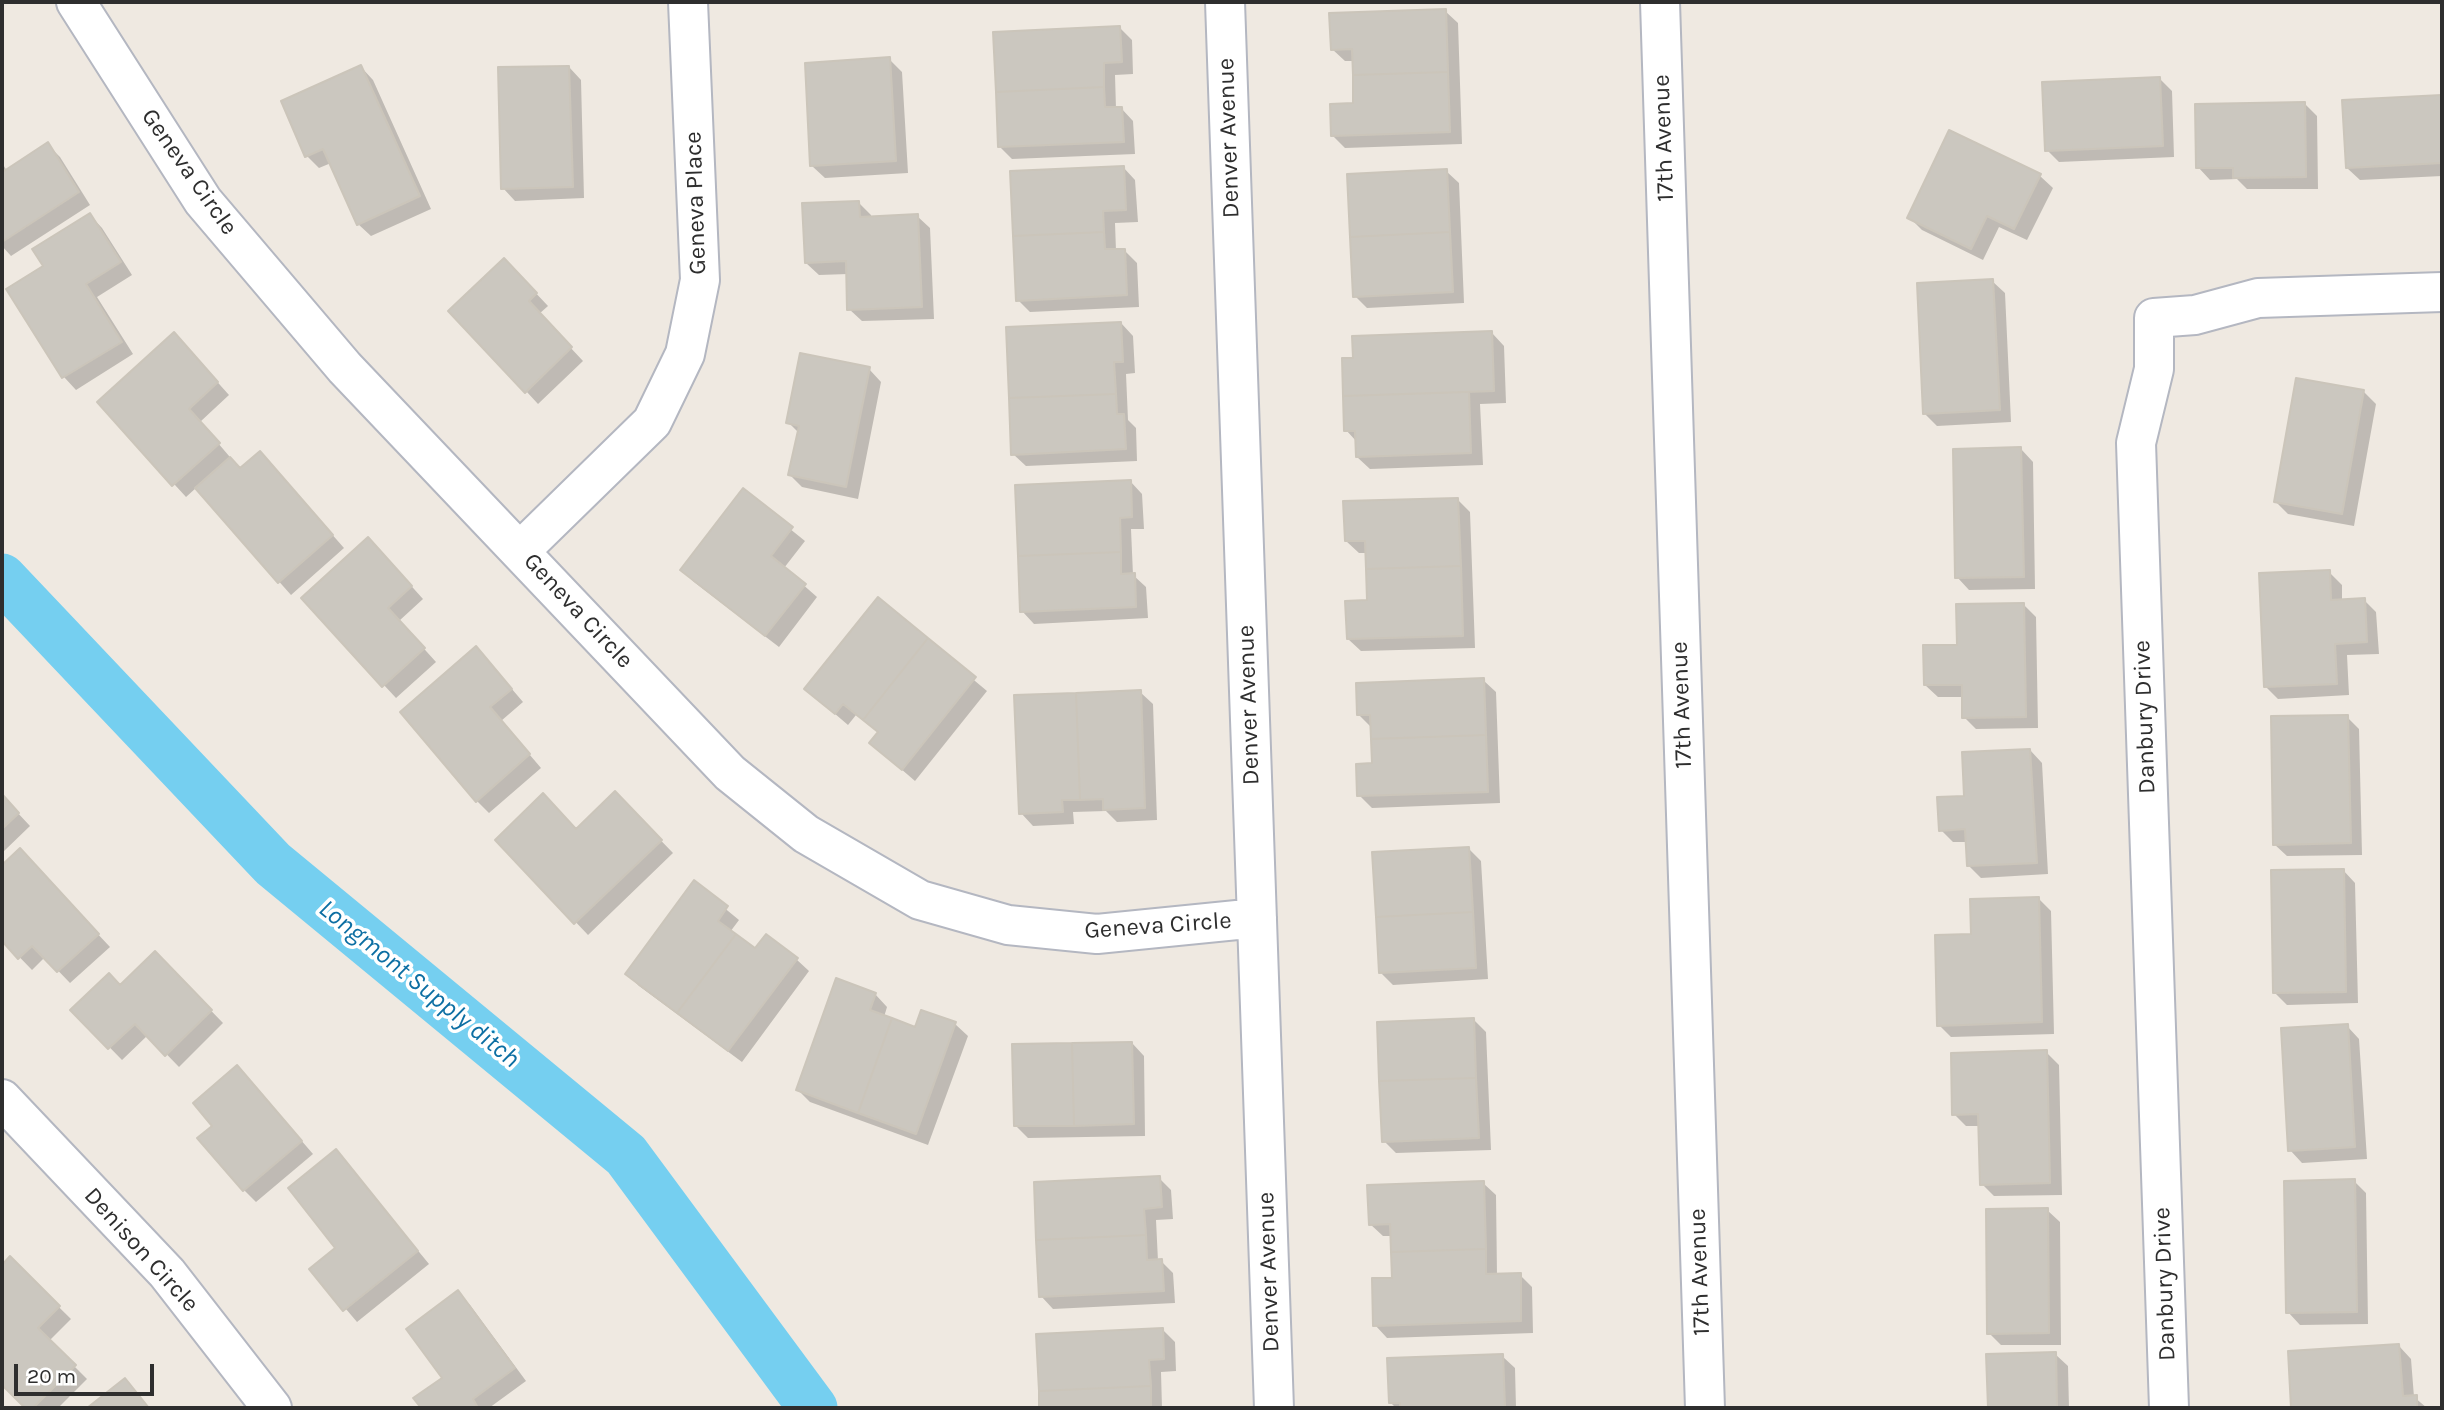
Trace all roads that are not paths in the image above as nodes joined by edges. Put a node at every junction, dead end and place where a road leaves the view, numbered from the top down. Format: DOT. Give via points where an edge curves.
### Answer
graph roads {
  1 [pos="76,2"];
  2 [pos="688,2"];
  3 [pos="1224,2"];
  4 [pos="1660,2"];
  5 [pos="2442,292"];
  6 [pos="520,551"];
  7 [pos="1256,918"];
  8 [pos="2,1100"];
  9 [pos="272,1408"];
  10 [pos="1274,1408"];
  11 [pos="1704,1408"];
  12 [pos="2169,1408"];
  1 -- 6 [label="street, Geneva Circle" via="203,201 345,368"];
  2 -- 6 [label="street, Geneva Place" via="700,280 685,354 652,422"];
  3 -- 7 [label="street, Denver Avenue"];
  4 -- 11 [label="street, 17th Avenue"];
  5 -- 12 [label="street, Danbury Drive" via="2258,298 2195,315 2154,318 2154,369 2136,443"];
  6 -- 7 [label="street, Geneva Circle" via="730,773 806,834 920,900 1008,925 1097,934"];
  7 -- 10 [label="street, Denver Avenue"];
  8 -- 9 [label="street, Denison Circle" via="167,1272"];
}
